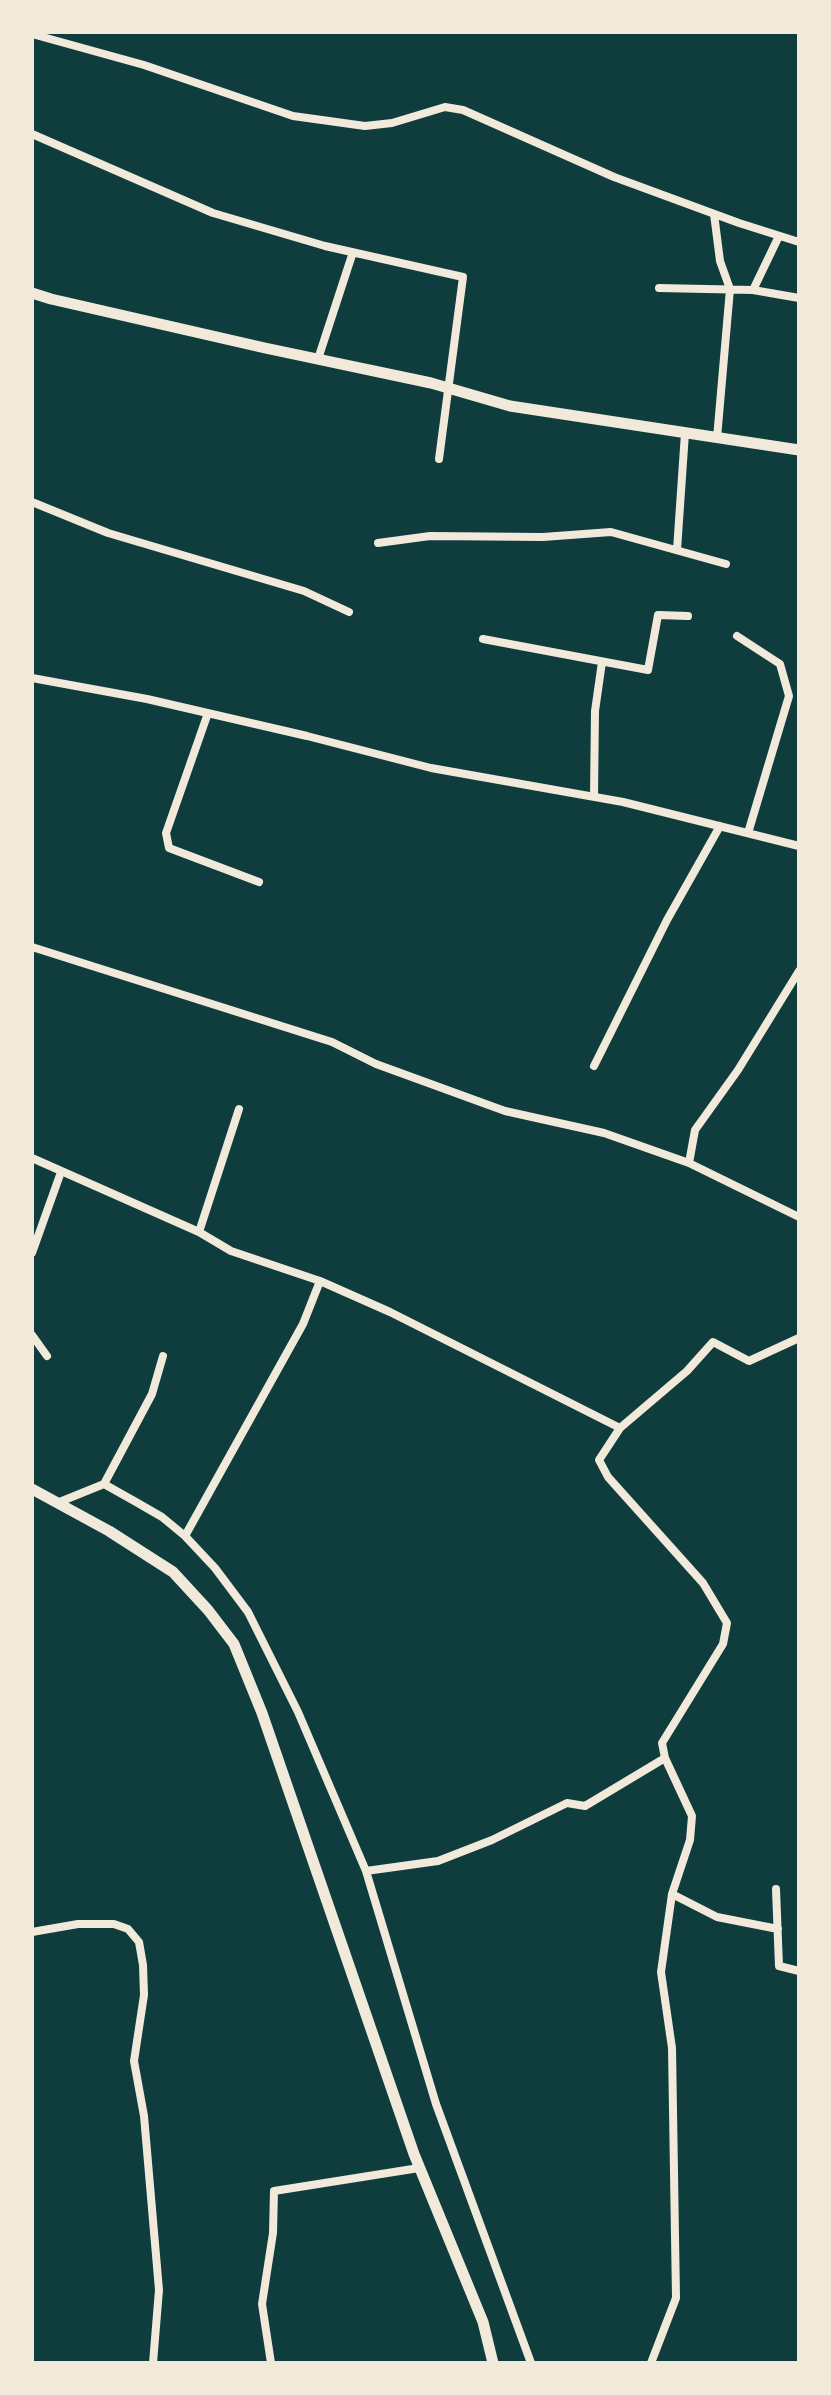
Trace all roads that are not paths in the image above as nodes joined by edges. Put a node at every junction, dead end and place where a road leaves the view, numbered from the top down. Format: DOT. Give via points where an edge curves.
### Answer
graph roads {
  1 [pos="32,34"];
  2 [pos="32,134"];
  3 [pos="714,214"];
  4 [pos="779,236"];
  5 [pos="799,242"];
  6 [pos="353,252"];
  7 [pos="659,288"];
  8 [pos="730,289"];
  9 [pos="753,290"];
  10 [pos="32,293"];
  11 [pos="799,298"];
  12 [pos="318,359"];
  13 [pos="448,388"];
  14 [pos="685,433"];
  15 [pos="717,438"];
  16 [pos="799,450"];
  17 [pos="439,459"];
  18 [pos="32,502"];
  19 [pos="378,543"];
  20 [pos="677,550"];
  21 [pos="726,564"];
  22 [pos="349,612"];
  23 [pos="688,616"];
  24 [pos="737,636"];
  25 [pos="483,639"];
  26 [pos="602,662"];
  27 [pos="32,678"];
  28 [pos="208,713"];
  29 [pos="594,796"];
  30 [pos="720,826"];
  31 [pos="748,833"];
  32 [pos="799,846"];
  33 [pos="259,882"];
  34 [pos="32,947"];
  35 [pos="799,971"];
  36 [pos="594,1066"];
  37 [pos="239,1109"];
  38 [pos="32,1158"];
  39 [pos="689,1163"];
  40 [pos="61,1172"];
  41 [pos="799,1217"];
  42 [pos="199,1232"];
  43 [pos="32,1253"];
  44 [pos="320,1281"];
  45 [pos="32,1335"];
  46 [pos="799,1338"];
  47 [pos="47,1356"];
  48 [pos="163,1356"];
  49 [pos="620,1428"];
  50 [pos="104,1484"];
  51 [pos="32,1489"];
  52 [pos="57,1503"];
  53 [pos="185,1536"];
  54 [pos="665,1758"];
  55 [pos="366,1871"];
  56 [pos="776,1889"];
  57 [pos="672,1894"];
  58 [pos="778,1929"];
  59 [pos="32,1932"];
  60 [pos="799,1971"];
  61 [pos="419,2168"];
  62 [pos="153,2363"];
  63 [pos="271,2363"];
  64 [pos="493,2363"];
  65 [pos="531,2363"];
  66 [pos="651,2363"];
  1 -- 3 [label="street" via="293,116 365,126 445,107 463,110 614,177"];
  2 -- 6 [label="street" via="213,213"];
  3 -- 4 [label="street"];
  3 -- 8 [label="street"];
  4 -- 5 [label="street"];
  4 -- 9 [label="street"];
  6 -- 12 [label="street"];
  6 -- 13 [label="street" via="463,277"];
  7 -- 8 [label="street"];
  8 -- 9 [label="street"];
  8 -- 15 [label="street"];
  9 -- 11 [label="street"];
  10 -- 12 [label="street"];
  12 -- 13 [label="street"];
  13 -- 14 [label="street" via="510,406"];
  13 -- 17 [label="street"];
  14 -- 15 [label="street"];
  14 -- 20 [label="street"];
  15 -- 16 [label="street"];
  18 -- 22 [label="street" via="108,533 304,591"];
  19 -- 20 [label="street" via="430,536 611,532"];
  20 -- 21 [label="street"];
  23 -- 26 [label="street" via="658,615 648,670"];
  24 -- 31 [label="street" via="780,664 789,696"];
  25 -- 26 [label="street"];
  26 -- 29 [label="street" via="595,711"];
  27 -- 28 [label="street"];
  28 -- 29 [label="street" via="431,768"];
  28 -- 33 [label="street" via="166,833 169,848"];
  29 -- 30 [label="street"];
  30 -- 31 [label="street"];
  30 -- 36 [label="street"];
  31 -- 32 [label="street"];
  34 -- 39 [label="street" via="332,1042 376,1064 505,1111 604,1133"];
  35 -- 39 [label="street" via="695,1130"];
  37 -- 42 [label="street"];
  38 -- 40 [label="street"];
  39 -- 41 [label="street"];
  40 -- 42 [label="street"];
  40 -- 43 [label="street"];
  42 -- 44 [label="street" via="231,1251"];
  44 -- 49 [label="street"];
  44 -- 53 [label="street" via="303,1324"];
  45 -- 47 [label="street"];
  46 -- 49 [label="street" via="749,1361 713,1342"];
  48 -- 50 [label="street" via="152,1394"];
  49 -- 54 [label="street" via="599,1460 608,1477 703,1583 727,1623 723,1644 662,1743"];
  50 -- 52 [label="street"];
  50 -- 53 [label="street"];
  51 -- 52 [label="street"];
  52 -- 61 [label="street" via="173,1572 234,1644"];
  53 -- 55 [label="street" via="248,1612 298,1712"];
  54 -- 55 [label="street" via="585,1806 567,1803 438,1861"];
  54 -- 57 [label="street" via="692,1816 690,1840"];
  55 -- 65 [label="street" via="436,2104"];
  56 -- 58 [label="street"];
  57 -- 58 [label="street" via="717,1917"];
  57 -- 66 [label="street" via="661,1972 672,2048 676,2298"];
  58 -- 60 [label="street" via="779,1966"];
  59 -- 62 [label="street" via="114,1924 128,1929 139,1942 144,1995 134,2061 159,2290"];
  61 -- 63 [label="street" via="274,2191 262,2304"];
  61 -- 64 [label="street" via="483,2322"];
}
